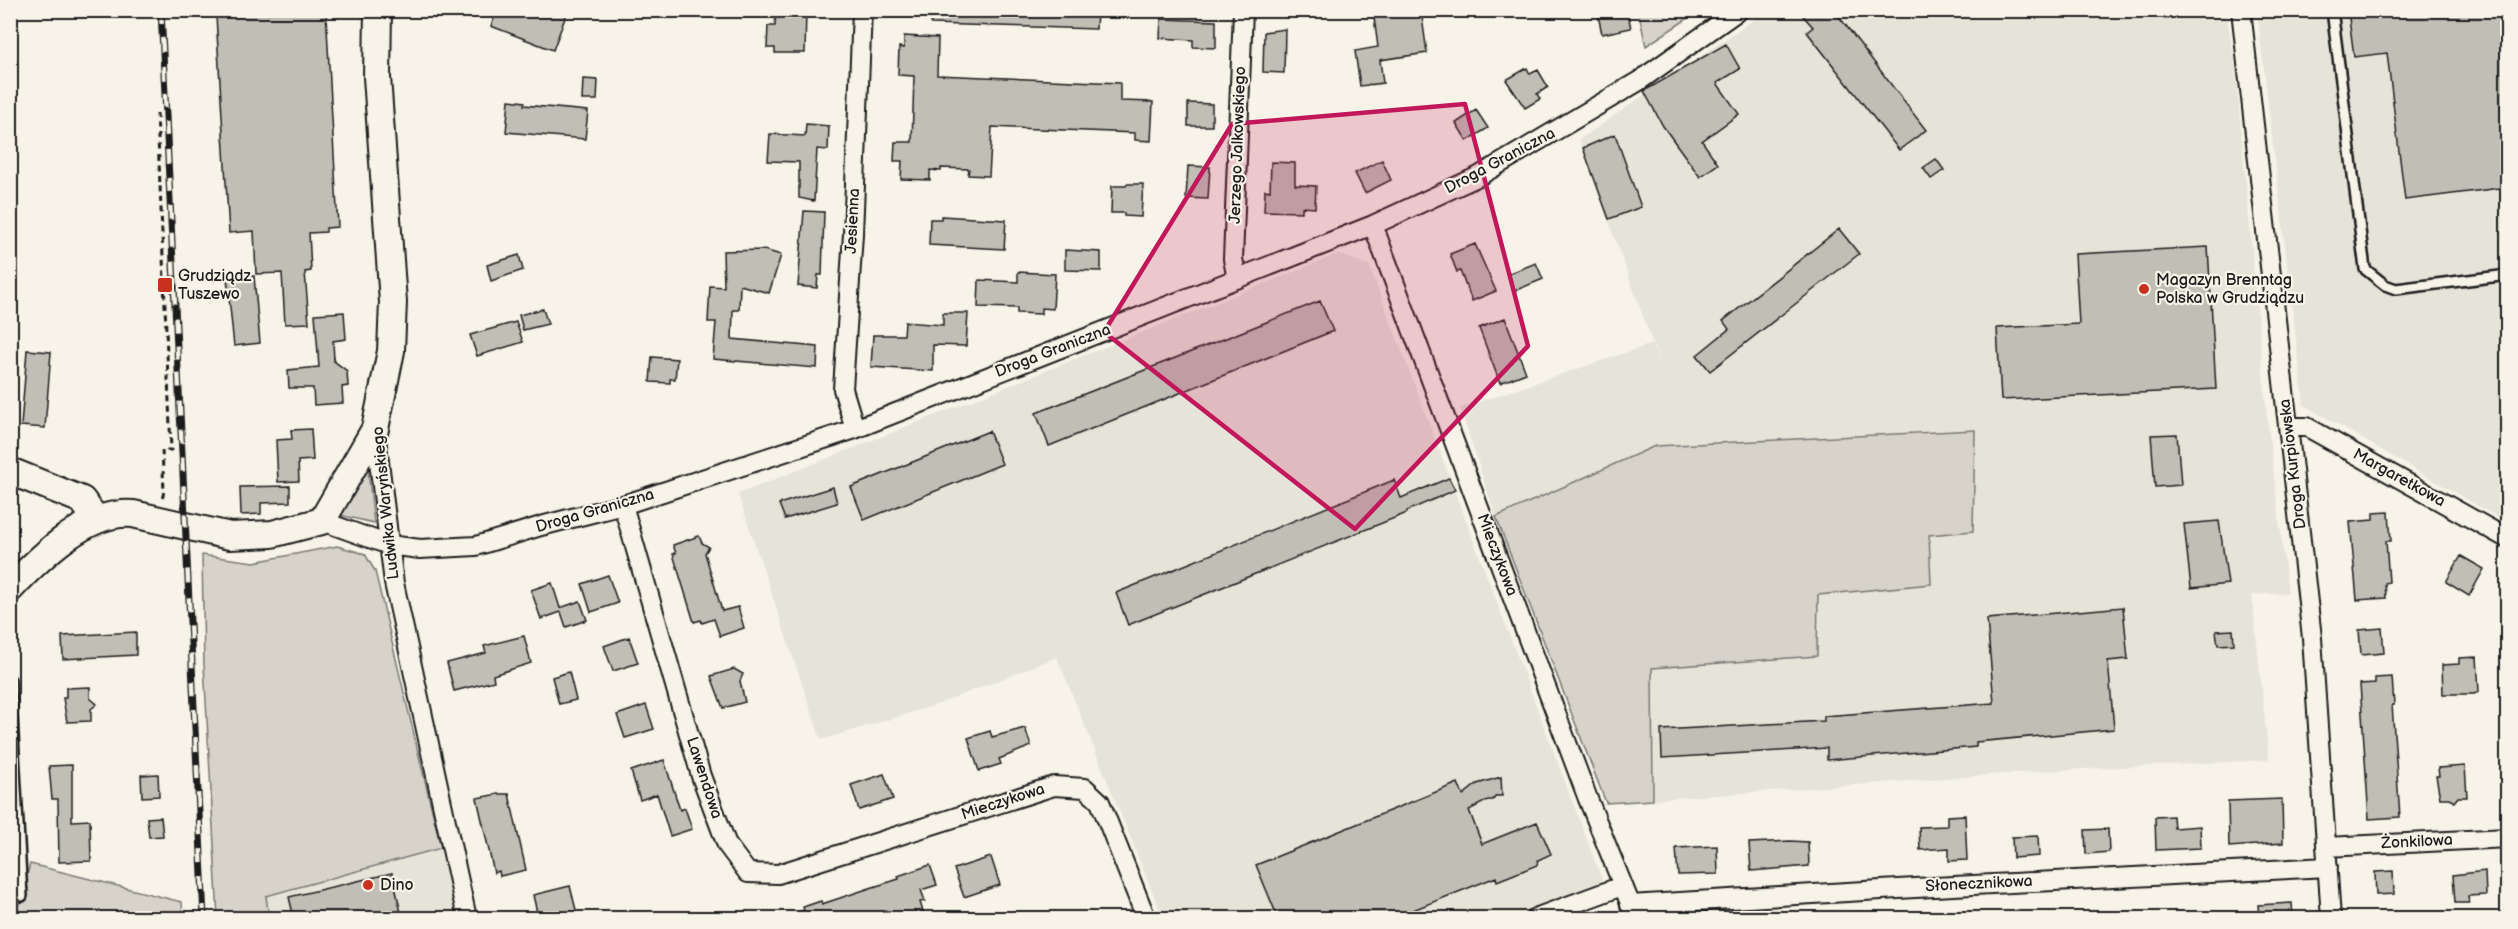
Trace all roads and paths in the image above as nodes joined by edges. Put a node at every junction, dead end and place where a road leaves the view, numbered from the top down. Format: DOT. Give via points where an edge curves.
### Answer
graph roads {
  1 [pos="378,10"];
  2 [pos="862,10"];
  3 [pos="1243,10"];
  4 [pos="1738,10"];
  5 [pos="2241,10"];
  6 [pos="2332,10"];
  7 [pos="157,113"];
  8 [pos="1372,225"];
  9 [pos="2508,275"];
  10 [pos="1237,279"];
  11 [pos="2288,427"];
  12 [pos="375,429"];
  13 [pos="855,429"];
  14 [pos="10,471"];
  15 [pos="623,505"];
  16 [pos="160,507"];
  17 [pos="96,519"];
  18 [pos="322,521"];
  19 [pos="2508,539"];
  20 [pos="388,545"];
  21 [pos="10,589"];
  22 [pos="10,680"];
  23 [pos="920,828"];
  24 [pos="2508,838"];
  25 [pos="2326,847"];
  26 [pos="2328,867"];
  27 [pos="1622,886"];
  28 [pos="22,896"];
  29 [pos="1633,912"];
  30 [pos="467,918"];
  31 [pos="1146,918"];
  32 [pos="1535,918"];
  33 [pos="2331,918"];
  1 -- 12 [label="street, Ludwika Waryńskiego" via="377,77 393,302 391,351"];
  2 -- 13 [label="street, Jesienna" via="843,389"];
  3 -- 10 [label="street, Jerzego Jalkowskiego" via="1233,259"];
  4 -- 8 [label="street, Droga Graniczna" via="1639,81 1554,132 1479,176"];
  5 -- 11 [label="street, Droga Kurpiowska"];
  6 -- 9 [label="lane" via="2365,269 2396,289"];
  7 -- 16 [label="path" via="171,450 162,450 164,491"];
  8 -- 10 [label="street, Droga Graniczna"];
  8 -- 27 [label="street, Mieczykowa"];
  10 -- 13 [label="street, Droga Graniczna"];
  11 -- 19 [label="street, Margaretkowa" via="2307,427"];
  11 -- 25 [label="street, Droga Kurpiowska" via="2312,638"];
  12 -- 18 [label="street"];
  12 -- 20 [label="street, Ludwika Waryńskiego"];
  13 -- 15 [label="street, Droga Graniczna"];
  14 -- 17 [label="street" via="82,500"];
  15 -- 20 [label="street, Droga Graniczna" via="476,546 420,549"];
  15 -- 23 [label="street, Lawendowa" via="701,776 727,845 748,873 778,874"];
  17 -- 18 [label="street" via="133,514 230,536 272,534"];
  17 -- 21 [label="street" via="78,529"];
  18 -- 20 [label="street, Droga Graniczna"];
  20 -- 30 [label="street, Ludwika Waryńskiego"];
  22 -- 28 [label="lane"];
  23 -- 31 [label="street, Mieczykowa" via="1054,786 1085,788 1100,802"];
  24 -- 25 [label="street, Żonkilowa"];
  25 -- 26 [label="street, Droga Kurpiowska"];
  26 -- 29 [label="street, Słonecznikowa" via="1915,888"];
  26 -- 33 [label="street, Droga Kurpiowska"];
  27 -- 29 [label="street, Mieczykowa"];
  27 -- 32 [label="street"];
}
